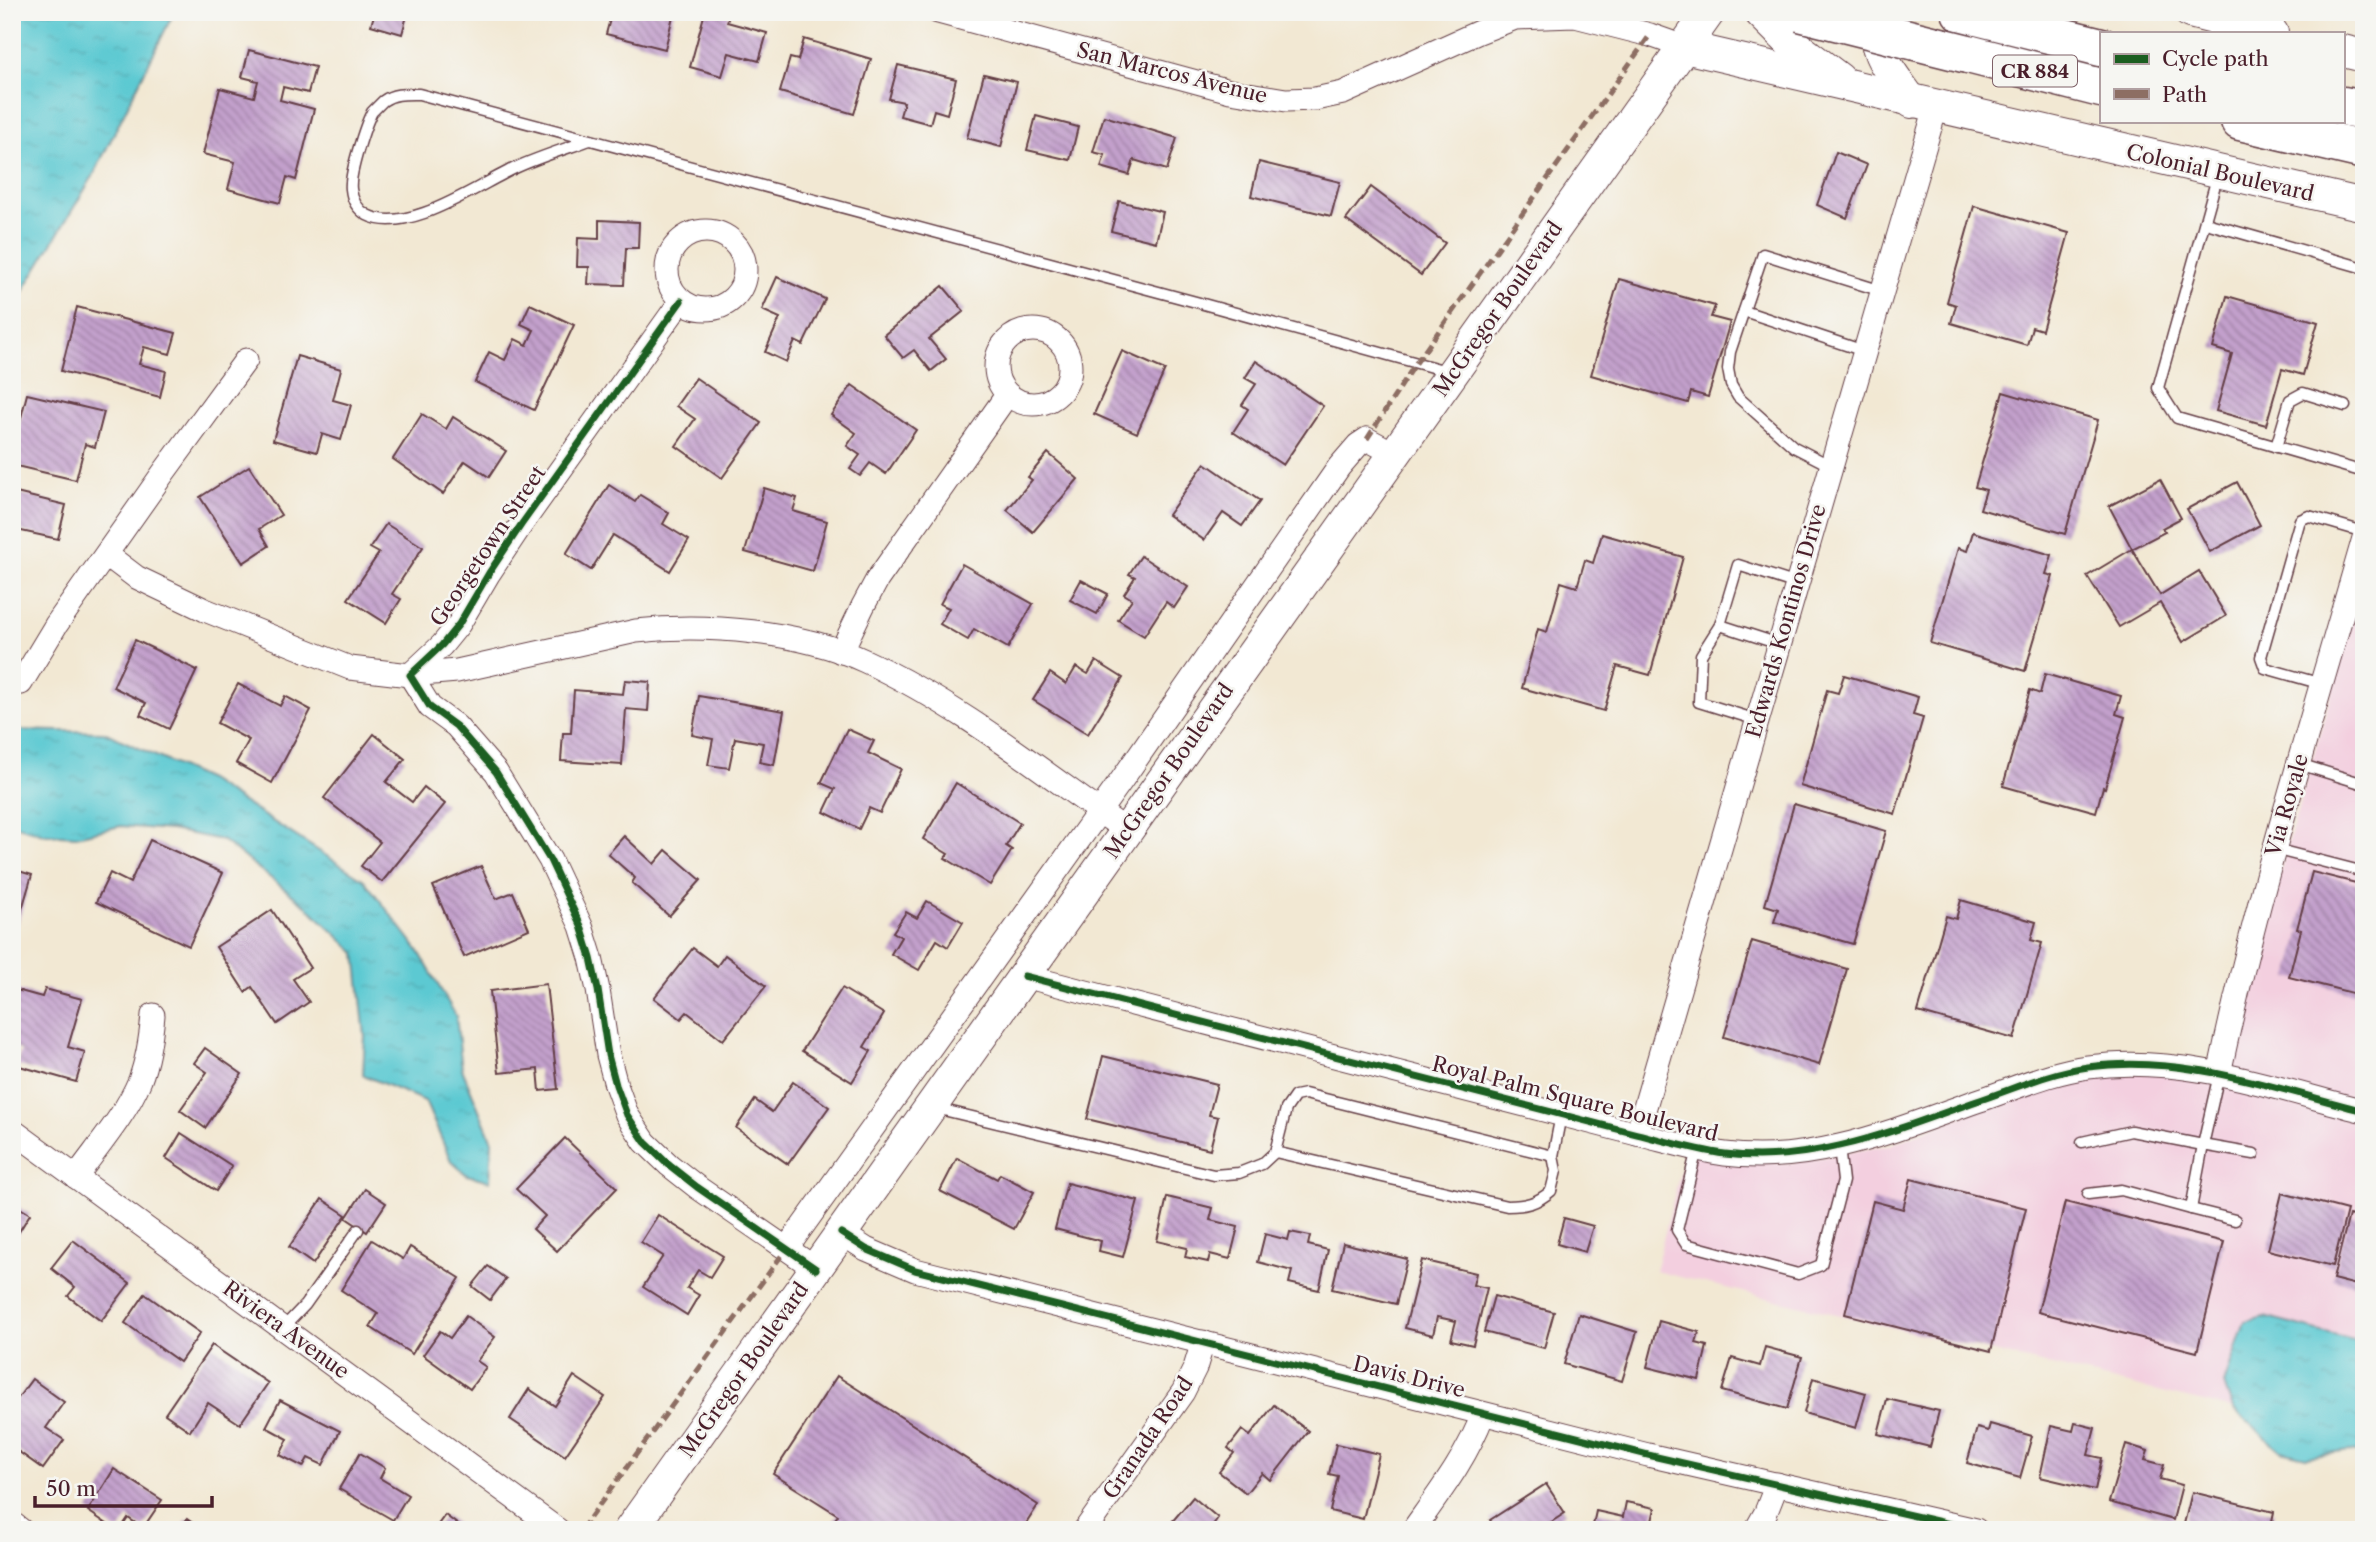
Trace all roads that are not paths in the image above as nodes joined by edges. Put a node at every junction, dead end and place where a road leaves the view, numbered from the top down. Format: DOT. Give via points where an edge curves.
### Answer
graph roads {
  1 [pos="939,12"];
  2 [pos="1709,12"];
  3 [pos="1760,12"];
  4 [pos="1800,12"];
  5 [pos="1875,12"];
  6 [pos="2190,12"];
  7 [pos="1966,14"];
  8 [pos="2269,32"];
  9 [pos="1684,47"];
  10 [pos="2100,47"];
  11 [pos="2344,51"];
  12 [pos="2364,56"];
  13 [pos="1848,86"];
  14 [pos="2100,88"];
  15 [pos="1924,104"];
  16 [pos="2344,106"];
  17 [pos="2364,110"];
  18 [pos="2244,122"];
  19 [pos="590,140"];
  20 [pos="2364,150"];
  21 [pos="2218,173"];
  22 [pos="2364,205"];
  23 [pos="2206,223"];
  24 [pos="2364,268"];
  25 [pos="1882,290"];
  26 [pos="681,301"];
  27 [pos="1744,311"];
  28 [pos="1864,351"];
  29 [pos="246,360"];
  30 [pos="1452,373"];
  31 [pos="1007,395"];
  32 [pos="2346,405"];
  33 [pos="2276,447"];
  34 [pos="1395,454"];
  35 [pos="1831,466"];
  36 [pos="2364,472"];
  37 [pos="2364,531"];
  38 [pos="2364,538"];
  39 [pos="107,555"];
  40 [pos="1797,584"];
  41 [pos="1720,625"];
  42 [pos="1779,644"];
  43 [pos="841,652"];
  44 [pos="410,675"];
  45 [pos="21,683"];
  46 [pos="2322,684"];
  47 [pos="1757,720"];
  48 [pos="2299,764"];
  49 [pos="2364,784"];
  50 [pos="1098,811"];
  51 [pos="1127,831"];
  52 [pos="2274,849"];
  53 [pos="2364,872"];
  54 [pos="1024,976"];
  55 [pos="153,1015"];
  56 [pos="2219,1074"];
  57 [pos="931,1107"];
  58 [pos="2364,1111"];
  59 [pos="1561,1115"];
  60 [pos="12,1130"];
  61 [pos="1637,1134"];
  62 [pos="2082,1142"];
  63 [pos="2203,1145"];
  64 [pos="1839,1147"];
  65 [pos="1697,1149"];
  66 [pos="1275,1152"];
  67 [pos="2254,1154"];
  68 [pos="1553,1156"];
  69 [pos="76,1177"];
  70 [pos="2088,1194"];
  71 [pos="2191,1209"];
  72 [pos="2235,1220"];
  73 [pos="358,1230"];
  74 [pos="841,1233"];
  75 [pos="786,1248"];
  76 [pos="816,1269"];
  77 [pos="283,1328"];
  78 [pos="1203,1342"];
  79 [pos="1483,1414"];
  80 [pos="1777,1484"];
  81 [pos="12,1523"];
  82 [pos="21,1530"];
  83 [pos="558,1530"];
  84 [pos="630,1530"];
  85 [pos="1085,1530"];
  86 [pos="1413,1530"];
  87 [pos="1756,1530"];
  88 [pos="1976,1530"];
  1 -- 9 [label="street, San Marcos Avenue" via="1230,91 1286,100 1343,93 1515,18 1575,16"];
  2 -- 9 [label="main road, McGregor Boulevard"];
  3 -- 13 [label="main road" via="1789,41"];
  4 -- 14 [label="highway, CR 884, bridge"];
  5 -- 15 [label="main road" via="1874,33 1882,58"];
  6 -- 8 [label="main road"];
  7 -- 10 [label="highway, CR 884"];
  9 -- 13 [label="main road, Colonial Boulevard"];
  9 -- 30 [label="main road, McGregor Boulevard"];
  11 -- 12 [label="main road"];
  13 -- 15 [label="main road, Colonial Boulevard"];
  15 -- 21 [label="main road, Colonial Boulevard"];
  15 -- 25 [label="street, Edwards Kontinos Drive"];
  16 -- 17 [label="highway"];
  18 -- 20 [label="highway"];
  19 -- 19 [label="lane" via="419,94 400,93 373,111 350,187 358,209 369,216 409,218 516,167"];
  19 -- 30 [label="lane"];
  21 -- 22 [label="main road, Colonial Boulevard"];
  21 -- 23 [label="lane"];
  23 -- 24 [label="lane"];
  23 -- 33 [label="lane" via="2158,388 2177,418"];
  25 -- 27 [label="lane" via="1763,254"];
  25 -- 28 [label="street, Edwards Kontinos Drive"];
  26 -- 44 [label="street, Georgetown Street" via="521,525 459,624"];
  27 -- 28 [label="lane"];
  27 -- 35 [label="lane" via="1730,352 1731,385 1738,397 1794,447"];
  28 -- 35 [label="street, Edwards Kontinos Drive"];
  29 -- 39 [label="street"];
  30 -- 34 [label="main road, McGregor Boulevard"];
  31 -- 43 [label="street" via="877,580"];
  32 -- 33 [label="lane" via="2303,393 2290,400"];
  33 -- 36 [label="lane"];
  34 -- 50 [label="street" via="1367,439 1339,467"];
  34 -- 51 [label="main road, McGregor Boulevard"];
  35 -- 40 [label="street, Edwards Kontinos Drive"];
  37 -- 46 [label="lane" via="2309,516 2300,520 2261,657 2265,667"];
  38 -- 46 [label="street, Via Royale"];
  39 -- 44 [label="street" via="136,577 205,610 350,668"];
  39 -- 45 [label="street"];
  40 -- 41 [label="lane" via="1738,565"];
  40 -- 42 [label="street, Edwards Kontinos Drive"];
  41 -- 42 [label="lane"];
  41 -- 47 [label="lane" via="1701,655 1699,702"];
  42 -- 47 [label="street, Edwards Kontinos Drive"];
  43 -- 44 [label="street" via="755,632 666,628 457,671"];
  43 -- 50 [label="street" via="944,703"];
  44 -- 75 [label="street" via="430,707 456,726 496,772 556,871 591,958 608,1055 627,1115 668,1165"];
  46 -- 48 [label="street, Via Royale"];
  47 -- 61 [label="street, Edwards Kontinos Drive"];
  48 -- 49 [label="lane"];
  48 -- 52 [label="street, Via Royale"];
  50 -- 51 [label="street"];
  50 -- 75 [label="street"];
  51 -- 54 [label="main road, McGregor Boulevard"];
  52 -- 53 [label="lane"];
  52 -- 56 [label="street, Via Royale"];
  54 -- 57 [label="main road, McGregor Boulevard"];
  54 -- 59 [label="street, Royal Palm Square Boulevard"];
  55 -- 69 [label="street" via="149,1047 127,1108"];
  56 -- 58 [label="street, Royal Palm Square Boulevard"];
  56 -- 63 [label="lane"];
  56 -- 64 [label="street, Royal Palm Square Boulevard" via="2155,1064 2087,1067"];
  57 -- 66 [label="lane" via="1214,1175 1239,1173 1262,1164"];
  57 -- 74 [label="main road, McGregor Boulevard"];
  59 -- 61 [label="street, Royal Palm Square Boulevard"];
  59 -- 68 [label="lane"];
  60 -- 69 [label="street, Riviera Avenue"];
  61 -- 65 [label="street, Royal Palm Square Boulevard"];
  62 -- 63 [label="lane" via="2131,1131"];
  63 -- 67 [label="lane"];
  63 -- 71 [label="lane"];
  64 -- 65 [label="street, Royal Palm Square Boulevard" via="1761,1156"];
  64 -- 65 [label="lane" via="1843,1181 1821,1265 1798,1274 1686,1244 1677,1230"];
  66 -- 68 [label="lane" via="1507,1206 1534,1203 1551,1191 1556,1171"];
  66 -- 68 [label="lane" via="1286,1109 1295,1096 1305,1094"];
  69 -- 77 [label="street, Riviera Avenue"];
  70 -- 71 [label="lane" via="2121,1190"];
  71 -- 72 [label="lane"];
  73 -- 77 [label="lane"];
  74 -- 76 [label="main road, McGregor Boulevard"];
  74 -- 78 [label="street, Davis Drive" via="915,1270"];
  75 -- 76 [label="street"];
  76 -- 84 [label="main road, McGregor Boulevard"];
  77 -- 83 [label="street, Riviera Avenue"];
  78 -- 79 [label="street, Davis Drive"];
  78 -- 85 [label="street, Granada Road" via="1183,1392"];
  79 -- 80 [label="street, Davis Drive"];
  79 -- 86 [label="street" via="1461,1463"];
  80 -- 87 [label="street"];
  80 -- 88 [label="street, Davis Drive"];
  81 -- 82 [label="street"];
}
